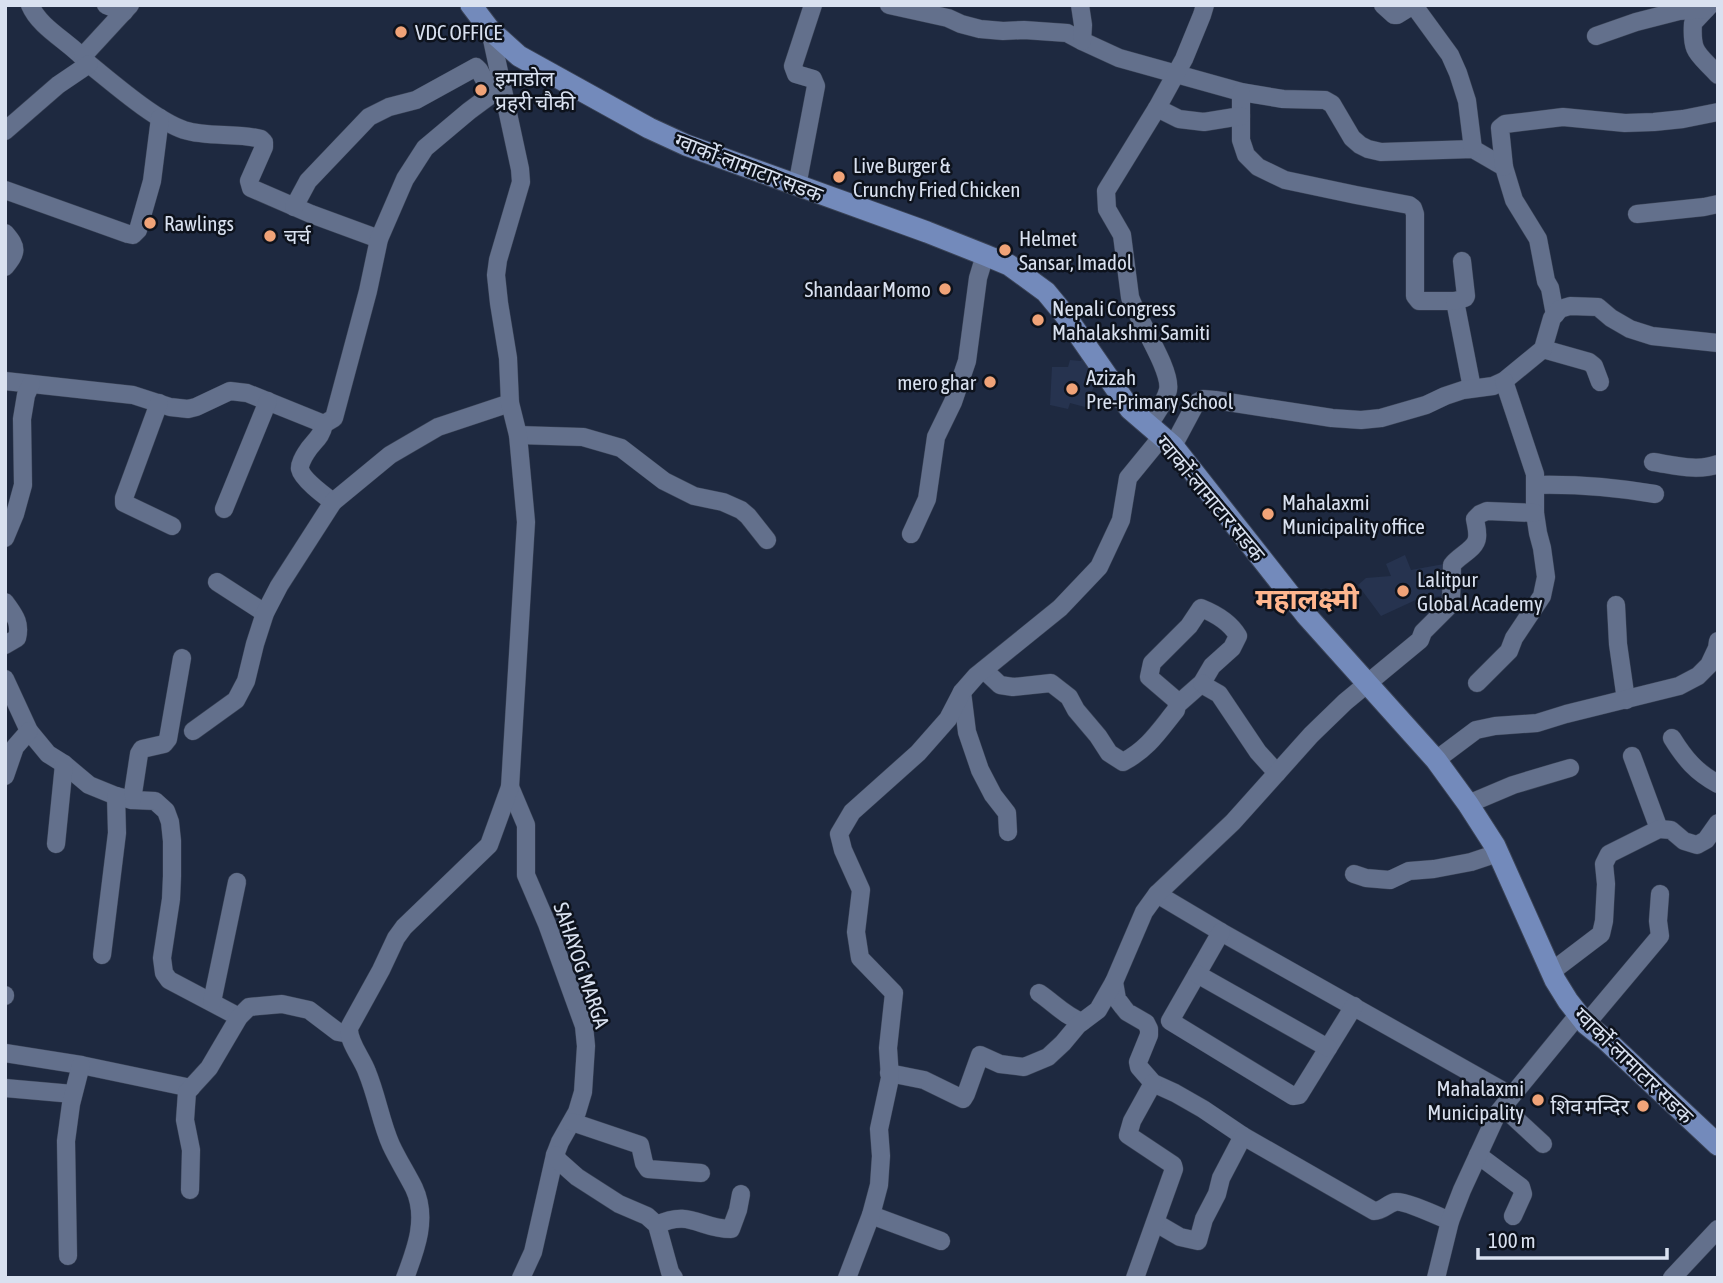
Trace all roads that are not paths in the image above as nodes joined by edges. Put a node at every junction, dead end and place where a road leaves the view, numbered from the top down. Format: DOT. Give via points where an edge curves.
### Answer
graph roads {
  1 [pos="30,5"];
  2 [pos="106,5"];
  3 [pos="471,5"];
  4 [pos="813,5"];
  5 [pos="888,5"];
  6 [pos="1080,5"];
  7 [pos="1205,5"];
  8 [pos="1383,5"];
  9 [pos="1708,7"];
  10 [pos="127,8"];
  11 [pos="490,30"];
  12 [pos="1596,36"];
  13 [pos="1082,41"];
  14 [pos="86,60"];
  15 [pos="1717,72"];
  16 [pos="1175,73"];
  17 [pos="497,92"];
  18 [pos="1241,92"];
  19 [pos="1157,108"];
  20 [pos="1718,112"];
  21 [pos="1241,116"];
  22 [pos="160,118"];
  23 [pos="5,131"];
  24 [pos="1473,149"];
  25 [pos="1504,167"];
  26 [pos="797,186"];
  27 [pos="5,190"];
  28 [pos="1718,204"];
  29 [pos="294,207"];
  30 [pos="1637,214"];
  31 [pos="5,233"];
  32 [pos="379,239"];
  33 [pos="985,255"];
  34 [pos="1462,261"];
  35 [pos="5,267"];
  36 [pos="1455,301"];
  37 [pos="1555,315"];
  38 [pos="1718,343"];
  39 [pos="1543,349"];
  40 [pos="5,381"];
  41 [pos="1504,381"];
  42 [pos="1600,382"];
  43 [pos="31,384"];
  44 [pos="1472,388"];
  45 [pos="268,401"];
  46 [pos="159,403"];
  47 [pos="510,403"];
  48 [pos="324,424"];
  49 [pos="518,435"];
  50 [pos="1161,435"];
  51 [pos="1653,462"];
  52 [pos="1718,464"];
  53 [pos="1536,485"];
  54 [pos="1655,494"];
  55 [pos="333,502"];
  56 [pos="224,509"];
  57 [pos="1535,513"];
  58 [pos="172,526"];
  59 [pos="911,534"];
  60 [pos="5,538"];
  61 [pos="767,540"];
  62 [pos="217,582"];
  63 [pos="5,602"];
  64 [pos="1616,605"];
  65 [pos="265,612"];
  66 [pos="1718,641"];
  67 [pos="5,645"];
  68 [pos="182,658"];
  69 [pos="984,670"];
  70 [pos="5,679"];
  71 [pos="1202,682"];
  72 [pos="1367,683"];
  73 [pos="1477,683"];
  74 [pos="962,692"];
  75 [pos="1626,700"];
  76 [pos="1177,705"];
  77 [pos="29,731"];
  78 [pos="193,731"];
  79 [pos="1672,738"];
  80 [pos="1632,756"];
  81 [pos="1436,760"];
  82 [pos="64,764"];
  83 [pos="1570,768"];
  84 [pos="1277,772"];
  85 [pos="5,776"];
  86 [pos="1718,784"];
  87 [pos="510,787"];
  88 [pos="124,798"];
  89 [pos="1468,804"];
  90 [pos="1718,823"];
  91 [pos="1659,830"];
  92 [pos="1008,832"];
  93 [pos="56,844"];
  94 [pos="1712,847"];
  95 [pos="1498,853"];
  96 [pos="1354,874"];
  97 [pos="237,883"];
  98 [pos="1157,894"];
  99 [pos="1661,894"];
  100 [pos="1221,933"];
  101 [pos="102,955"];
  102 [pos="1551,972"];
  103 [pos="1197,974"];
  104 [pos="1114,982"];
  105 [pos="1039,993"];
  106 [pos="212,1003"];
  107 [pos="1354,1006"];
  108 [pos="239,1017"];
  109 [pos="1583,1019"];
  110 [pos="1082,1023"];
  111 [pos="349,1034"];
  112 [pos="1328,1048"];
  113 [pos="5,1053"];
  114 [pos="81,1065"];
  115 [pos="889,1073"];
  116 [pos="1153,1083"];
  117 [pos="5,1087"];
  118 [pos="191,1088"];
  119 [pos="73,1094"];
  120 [pos="1507,1102"];
  121 [pos="572,1122"];
  122 [pos="1243,1136"];
  123 [pos="1543,1144"];
  124 [pos="1718,1145"];
  125 [pos="555,1155"];
  126 [pos="1478,1155"];
  127 [pos="701,1173"];
  128 [pos="190,1190"];
  129 [pos="741,1194"];
  130 [pos="871,1215"];
  131 [pos="1513,1216"];
  132 [pos="1450,1221"];
  133 [pos="1156,1223"];
  134 [pos="657,1225"];
  135 [pos="1718,1229"];
  136 [pos="941,1241"];
  137 [pos="68,1256"];
  138 [pos="405,1278"];
  139 [pos="521,1278"];
  140 [pos="674,1278"];
  141 [pos="847,1278"];
  142 [pos="1135,1278"];
  143 [pos="1436,1278"];
  144 [pos="1672,1278"];
  1 -- 14 [label="street" via="39,19"];
  2 -- 10 [label="street"];
  3 -- 11 [label="main road, ग्वार्को-लामाटार सडक"];
  4 -- 26 [label="street" via="793,66 796,74 813,79 816,86"];
  5 -- 13 [label="street" via="980,29 1067,33"];
  6 -- 13 [label="street"];
  7 -- 16 [label="street"];
  8 -- 24 [label="street" via="1394,15 1415,7 1450,55 1467,101"];
  9 -- 12 [label="street" via="1636,22"];
  9 -- 15 [label="street" via="1693,23 1692,40 1695,52"];
  10 -- 14 [label="street"];
  11 -- 17 [label="street"];
  11 -- 26 [label="main road, ग्वार्को-लामाटार सडक" via="519,56 649,128"];
  13 -- 16 [label="street" via="1119,58"];
  14 -- 22 [label="street"];
  14 -- 23 [label="street"];
  16 -- 18 [label="street"];
  16 -- 19 [label="street"];
  17 -- 29 [label="street" via="476,67 416,100 369,117 308,181"];
  17 -- 32 [label="street" via="425,148 405,179"];
  17 -- 47 [label="street" via="521,182 496,275"];
  18 -- 21 [label="street"];
  18 -- 24 [label="street" via="1325,100 1352,138 1368,149"];
  19 -- 21 [label="street" via="1179,119 1204,122"];
  19 -- 50 [label="street" via="1106,191 1107,209 1122,235 1130,297 1168,377"];
  20 -- 25 [label="street" via="1654,122 1563,117 1505,124 1500,128"];
  21 -- 36 [label="street" via="1241,140 1246,155 1258,167 1285,180 1413,208 1415,296 1419,301"];
  22 -- 27 [label="street" via="152,181 133,235"];
  22 -- 29 [label="street" via="184,130 261,139 264,147 249,185"];
  24 -- 25 [label="street"];
  25 -- 37 [label="street" via="1514,200 1538,239"];
  26 -- 33 [label="main road, ग्वार्को-लामाटार सडक"];
  28 -- 30 [label="street"];
  29 -- 32 [label="street"];
  31 -- 35 [label="street" via="15,246 15,255"];
  32 -- 48 [label="street" via="339,406 334,418"];
  33 -- 50 [label="main road, ग्वार्को-लामाटार सडक" via="1009,265 1046,292 1130,410"];
  33 -- 59 [label="street" via="967,360 936,437 927,499"];
  34 -- 36 [label="street" via="1466,296"];
  36 -- 44 [label="street"];
  37 -- 38 [label="street" via="1570,306 1598,307 1630,329 1652,336"];
  37 -- 39 [label="street"];
  39 -- 41 [label="street"];
  39 -- 42 [label="street" via="1589,362"];
  40 -- 43 [label="street"];
  41 -- 44 [label="street"];
  41 -- 53 [label="street"];
  43 -- 46 [label="street" via="133,395"];
  43 -- 60 [label="street" via="22,419 23,485"];
  44 -- 50 [label="street" via="1381,418 1361,420 1203,399"];
  45 -- 46 [label="street" via="230,391 188,409"];
  45 -- 48 [label="street"];
  45 -- 56 [label="street"];
  46 -- 58 [label="street" via="124,503"];
  47 -- 49 [label="street"];
  47 -- 55 [label="street" via="438,427 390,455"];
  48 -- 55 [label="street" via="300,470"];
  49 -- 61 [label="street" via="583,438 621,448 664,481 741,510"];
  49 -- 87 [label="street" via="526,522"];
  50 -- 69 [label="street" via="1128,478 1121,520 1099,567 1060,607"];
  50 -- 72 [label="main road, ग्वार्को-लामाटार सडक"];
  51 -- 52 [label="street" via="1694,468"];
  53 -- 54 [label="street" via="1584,484"];
  53 -- 57 [label="street"];
  55 -- 65 [label="street"];
  57 -- 72 [label="street" via="1487,511 1475,519 1475,545 1452,565 1450,605 1420,640"];
  57 -- 73 [label="street" via="1546,577 1542,596 1509,651"];
  62 -- 65 [label="street"];
  63 -- 67 [label="street" via="19,628 17,638"];
  64 -- 75 [label="street"];
  65 -- 78 [label="street" via="246,681 236,700"];
  66 -- 75 [label="street" via="1709,665 1698,676"];
  68 -- 88 [label="street" via="168,739 142,749"];
  69 -- 74 [label="street"];
  69 -- 76 [label="street" via="1000,685 1051,682 1069,697 1109,753 1123,762 1150,744"];
  70 -- 77 [label="street"];
  71 -- 76 [label="street"];
  71 -- 76 [label="street" via="1238,636 1233,626 1201,608 1152,663 1149,677"];
  71 -- 84 [label="street" via="1219,694"];
  72 -- 81 [label="main road, ग्वार्को-लामाटार सडक"];
  72 -- 84 [label="street"];
  74 -- 92 [label="street" via="967,732 993,795 1007,813"];
  74 -- 115 [label="street" via="948,719 918,753 852,812 839,834 861,890 856,932 860,958 894,993"];
  75 -- 81 [label="street" via="1536,723 1476,730"];
  77 -- 82 [label="street" via="48,754"];
  77 -- 85 [label="street" via="15,747"];
  79 -- 86 [label="street" via="1684,758"];
  80 -- 91 [label="street"];
  81 -- 89 [label="main road, ग्वार्को-लामाटार सडक"];
  82 -- 88 [label="street" via="89,785"];
  82 -- 93 [label="street"];
  83 -- 89 [label="street"];
  84 -- 98 [label="street" via="1233,822"];
  87 -- 111 [label="street" via="489,845 404,927"];
  87 -- 121 [label="street, SAHAYOG MARGA" via="526,825 526,875 584,1026 583,1092"];
  88 -- 101 [label="street"];
  88 -- 106 [label="street" via="155,801 166,811 172,876 164,973"];
  89 -- 95 [label="main road, ग्वार्को-लामाटार सडक"];
  90 -- 94 [label="street"];
  91 -- 94 [label="street" via="1671,830 1684,841"];
  91 -- 102 [label="street" via="1609,854 1604,864 1601,934"];
  95 -- 96 [label="street" via="1409,871 1390,880"];
  95 -- 102 [label="main road, ग्वार्को-लामाटार सडक"];
  97 -- 106 [label="street"];
  98 -- 100 [label="street"];
  98 -- 104 [label="street" via="1144,912"];
  99 -- 109 [label="street" via="1661,936"];
  100 -- 103 [label="street"];
  100 -- 107 [label="street"];
  102 -- 109 [label="main road, ग्वार्को-लामाटार सडक"];
  103 -- 112 [label="street"];
  103 -- 112 [label="street" via="1171,1023 1293,1096 1299,1095"];
  104 -- 110 [label="street" via="1098,1010"];
  104 -- 116 [label="street" via="1123,1007 1149,1028 1138,1062"];
  105 -- 110 [label="street"];
  106 -- 108 [label="street"];
  107 -- 112 [label="street"];
  107 -- 120 [label="street" via="1505,1092"];
  108 -- 111 [label="street" via="249,1007 282,1004 309,1010 338,1032"];
  108 -- 118 [label="street" via="209,1068"];
  109 -- 120 [label="street"];
  109 -- 124 [label="main road, ग्वार्को-लामाटार सडक"];
  110 -- 115 [label="street" via="1048,1057 1024,1068 980,1055 962,1099 924,1080"];
  111 -- 138 [label="street" via="376,1094 390,1143 421,1209 420,1229"];
  113 -- 114 [label="street"];
  114 -- 118 [label="street"];
  114 -- 119 [label="street"];
  115 -- 130 [label="street" via="879,1129 879,1185"];
  116 -- 122 [label="street"];
  116 -- 133 [label="street" via="1128,1135 1174,1167"];
  117 -- 119 [label="street"];
  118 -- 128 [label="street" via="185,1120 191,1150"];
  119 -- 137 [label="street" via="66,1142"];
  120 -- 123 [label="street"];
  120 -- 126 [label="street"];
  121 -- 125 [label="street, SAHAYOG MARGA"];
  121 -- 127 [label="street" via="640,1145 648,1169"];
  122 -- 132 [label="street" via="1374,1211 1402,1202"];
  122 -- 133 [label="street" via="1221,1178 1198,1241"];
  125 -- 134 [label="street" via="577,1177"];
  125 -- 139 [label="street, SAHAYOG MARGA" via="533,1252"];
  126 -- 131 [label="street" via="1521,1188"];
  126 -- 132 [label="street"];
  129 -- 134 [label="street" via="731,1229 680,1218"];
  130 -- 136 [label="street"];
  130 -- 141 [label="street"];
  132 -- 143 [label="street"];
  133 -- 142 [label="street"];
  134 -- 140 [label="street"];
  135 -- 144 [label="street"];
}
